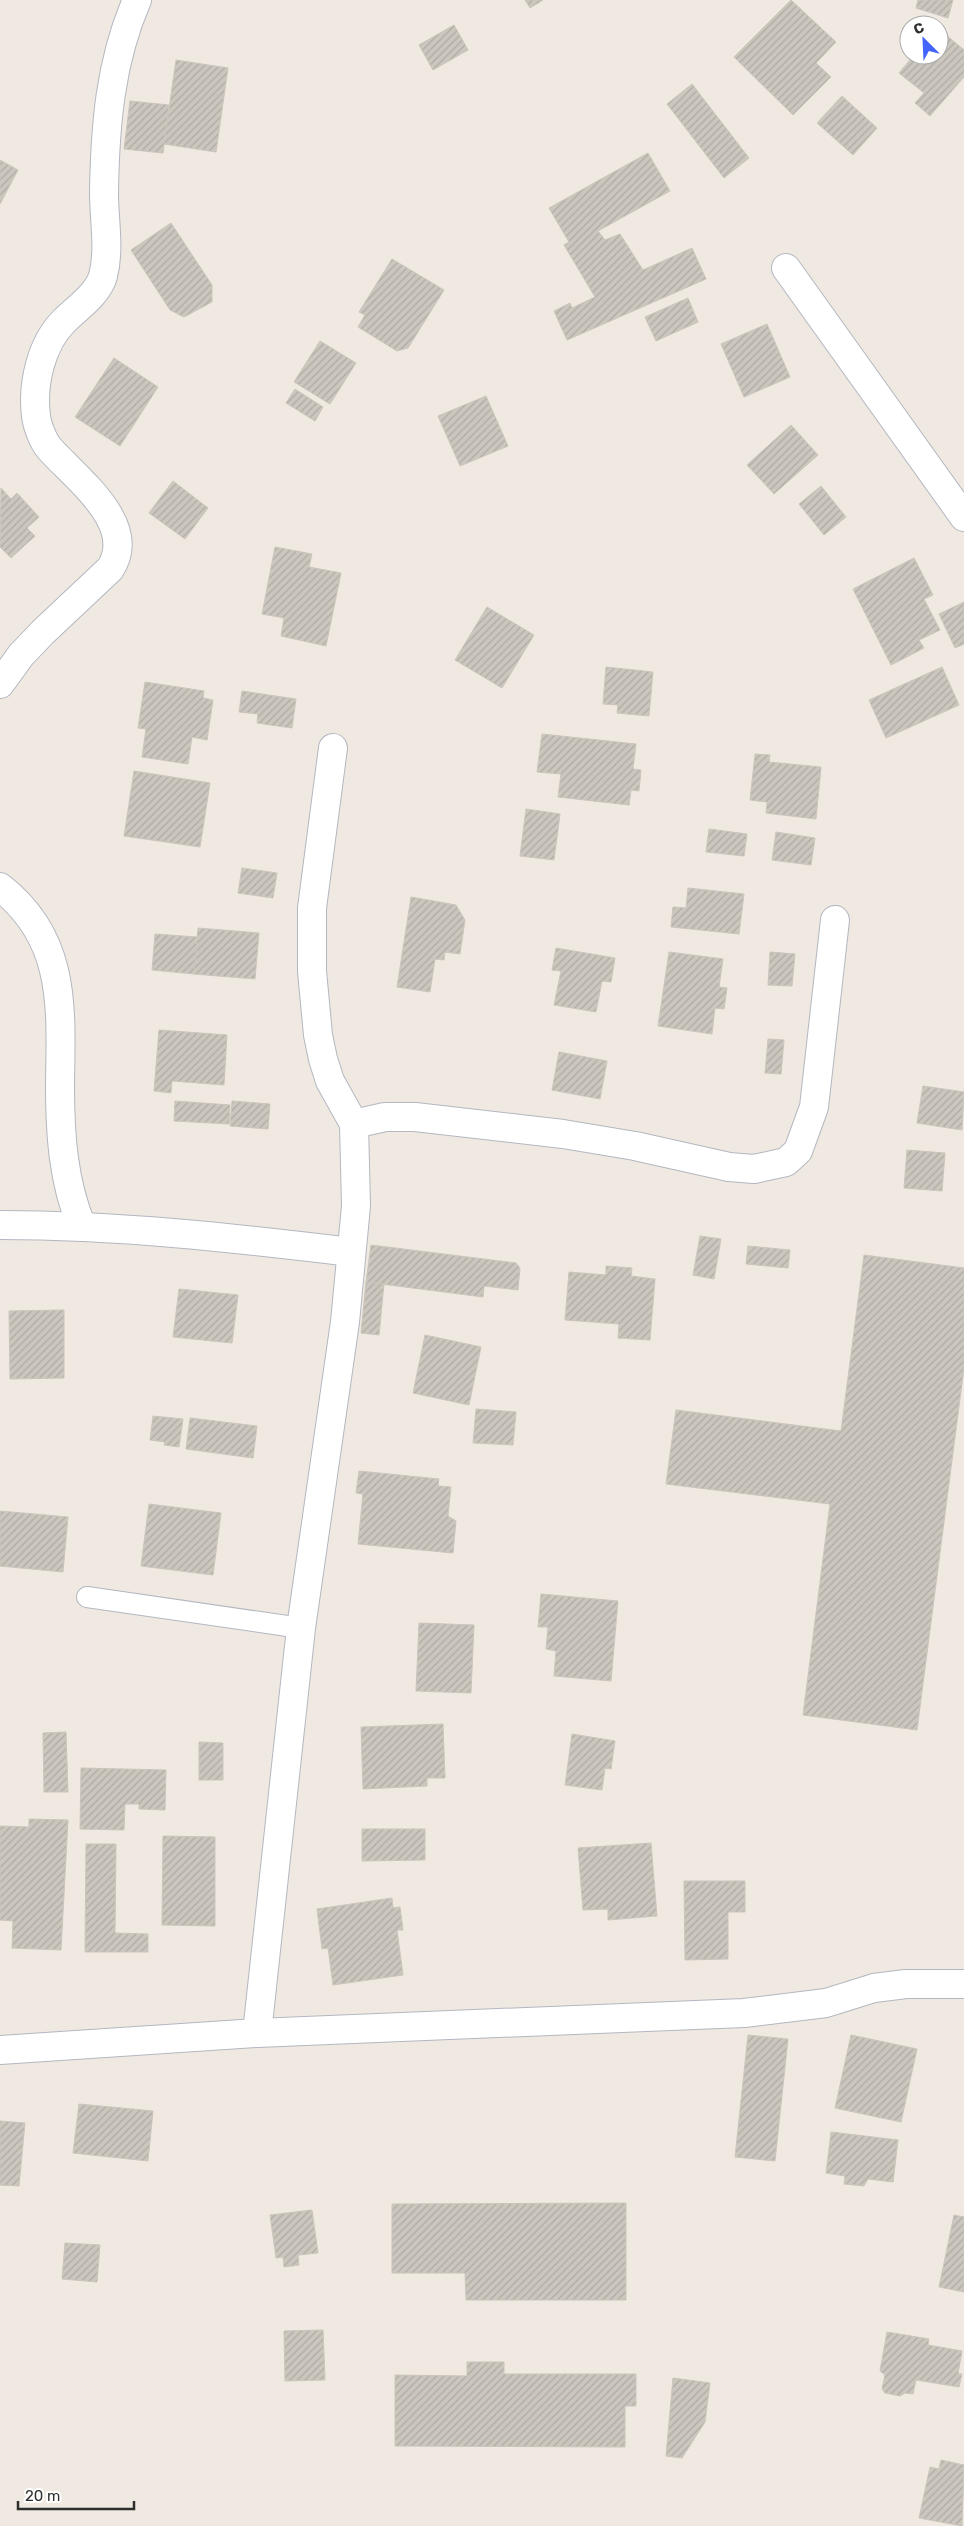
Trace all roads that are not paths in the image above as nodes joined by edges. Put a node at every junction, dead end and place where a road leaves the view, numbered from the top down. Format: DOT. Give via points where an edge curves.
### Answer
graph roads {
  1 [pos="137,0"];
  2 [pos="786,268"];
  3 [pos="964,517"];
  4 [pos="0,684"];
  5 [pos="333,748"];
  6 [pos="0,887"];
  7 [pos="835,920"];
  8 [pos="354,1124"];
  9 [pos="0,1225"];
  10 [pos="82,1227"];
  11 [pos="351,1252"];
  12 [pos="87,1597"];
  13 [pos="301,1628"];
  14 [pos="964,1984"];
  15 [pos="257,2034"];
  16 [pos="0,2050"];
  1 -- 4 [label="street" via="120,46 109,97 104,173 107,252 103,278 54,332 45,349 36,417 47,446 94,492 105,509 116,536 117,559 21,655"];
  2 -- 3 [label="street"];
  5 -- 8 [label="street" via="312,908 312,972 323,1060 330,1081"];
  6 -- 10 [label="street" via="16,900 43,938 58,987 62,1013 60,1086 63,1151 70,1195"];
  7 -- 8 [label="street" via="814,1107 798,1151 786,1162 754,1169 729,1167 563,1134 415,1117 385,1117"];
  8 -- 11 [label="street" via="356,1206"];
  9 -- 10 [label="street"];
  10 -- 11 [label="street" via="221,1236"];
  11 -- 13 [label="street" via="345,1322"];
  12 -- 13 [label="lane"];
  13 -- 15 [label="street"];
  14 -- 15 [label="street" via="906,1984 874,1988 826,2002 744,2013"];
  15 -- 16 [label="street"];
}
